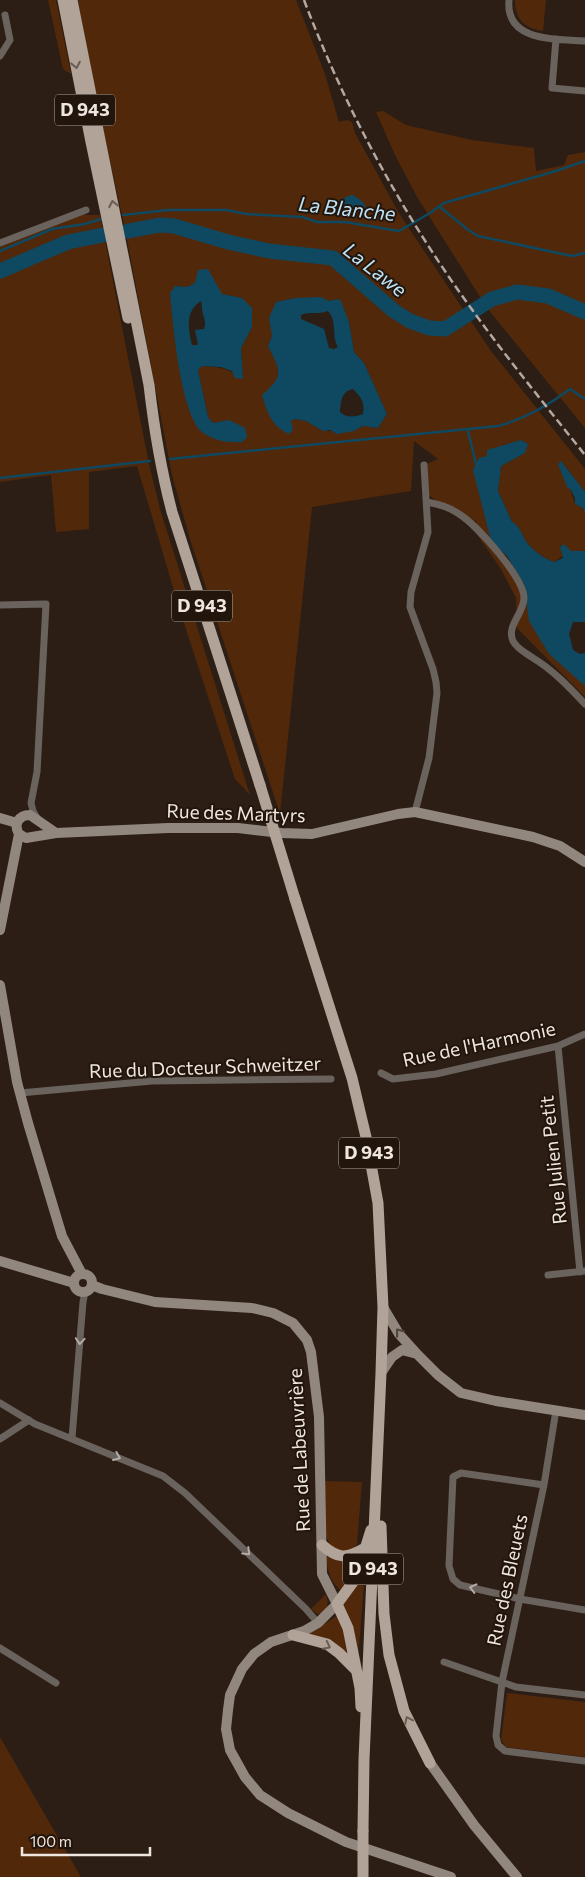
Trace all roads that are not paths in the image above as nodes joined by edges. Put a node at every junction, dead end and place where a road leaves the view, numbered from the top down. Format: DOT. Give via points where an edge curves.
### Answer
graph roads {
  1 [pos="63,0"];
  2 [pos="72,0"];
  3 [pos="509,0"];
  4 [pos="5,16"];
  5 [pos="556,39"];
  6 [pos="585,41"];
  7 [pos="0,56"];
  8 [pos="585,91"];
  9 [pos="86,210"];
  10 [pos="0,243"];
  11 [pos="153,424"];
  12 [pos="424,465"];
  13 [pos="427,502"];
  14 [pos="0,605"];
  15 [pos="585,704"];
  16 [pos="31,803"];
  17 [pos="415,812"];
  18 [pos="0,818"];
  19 [pos="20,819"];
  20 [pos="38,820"];
  21 [pos="56,833"];
  22 [pos="19,834"];
  23 [pos="33,837"];
  24 [pos="16,856"];
  25 [pos="585,862"];
  26 [pos="0,930"];
  27 [pos="0,985"];
  28 [pos="585,1034"];
  29 [pos="558,1046"];
  30 [pos="381,1072"];
  31 [pos="332,1079"];
  32 [pos="20,1094"];
  33 [pos="0,1261"];
  34 [pos="583,1272"];
  35 [pos="82,1274"];
  36 [pos="548,1275"];
  37 [pos="74,1283"];
  38 [pos="88,1289"];
  39 [pos="383,1307"];
  40 [pos="418,1355"];
  41 [pos="381,1373"];
  42 [pos="0,1403"];
  43 [pos="556,1410"];
  44 [pos="585,1415"];
  45 [pos="29,1420"];
  46 [pos="72,1438"];
  47 [pos="0,1439"];
  48 [pos="544,1484"];
  49 [pos="375,1516"];
  50 [pos="322,1545"];
  51 [pos="364,1548"];
  52 [pos="520,1599"];
  53 [pos="337,1604"];
  54 [pos="585,1610"];
  55 [pos="318,1623"];
  56 [pos="293,1635"];
  57 [pos="0,1648"];
  58 [pos="444,1662"];
  59 [pos="355,1669"];
  60 [pos="502,1682"];
  61 [pos="56,1683"];
  62 [pos="585,1695"];
  63 [pos="364,1759"];
  64 [pos="585,1762"];
  65 [pos="430,1763"];
  66 [pos="514,1875"];
  67 [pos="364,1877"];
  68 [pos="451,1877"];
  1 -- 11 [label="main road, D 943, one-way"];
  11 -- 2 [label="main road, D 943, one-way" via="149,385"];
  3 -- 5 [label="street" via="509,13 516,26 531,35"];
  4 -- 7 [label="street" via="10,40"];
  5 -- 6 [label="street"];
  5 -- 8 [label="street" via="552,88"];
  9 -- 10 [label="street"];
  11 -- 39 [label="main road, D 943, bridge" via="172,512 352,1078 378,1203"];
  12 -- 13 [label="street"];
  13 -- 15 [label="street" via="441,504 460,515 489,542 509,567 524,596 523,607 511,633 513,642 556,674"];
  13 -- 17 [label="street" via="428,532 411,592 410,607 433,669 437,694 429,758"];
  14 -- 16 [label="street" via="46,604 37,772"];
  16 -- 19 [label="street"];
  16 -- 20 [label="street"];
  17 -- 21 [label="street, Rue des Martyrs" via="312,834 238,828"];
  17 -- 25 [label="street, Rue des Martyrs" via="542,839"];
  18 -- 19 [label="street"];
  19 -- 20 [label="street" via="30,815"];
  19 -- 22 [label="street"];
  20 -- 21 [label="street"];
  20 -- 23 [label="street" via="40,830"];
  21 -- 23 [label="street, Rue des Martyrs"];
  22 -- 23 [label="street"];
  22 -- 24 [label="street"];
  23 -- 24 [label="street"];
  24 -- 26 [label="street"];
  27 -- 32 [label="street"];
  28 -- 29 [label="street, Rue de l'Harmonie"];
  29 -- 30 [label="street, Rue de l'Harmonie" via="436,1074 393,1079"];
  29 -- 34 [label="street, Rue Julien Petit"];
  31 -- 32 [label="street, Rue du Docteur Schweitzer" via="152,1082"];
  32 -- 35 [label="street" via="62,1236"];
  33 -- 37 [label="street"];
  34 -- 36 [label="street"];
  35 -- 37 [label="street"];
  35 -- 38 [label="street" via="88,1276"];
  37 -- 38 [label="street" via="77,1290"];
  38 -- 46 [label="street, one-way" via="82,1302"];
  38 -- 50 [label="street, Rue de Labeuvrière" via="102,1289 155,1302 252,1308 273,1313 293,1323 307,1340 312,1360 319,1417"];
  40 -- 39 [label="street, one-way" via="399,1334"];
  39 -- 41 [label="main road, D 943"];
  40 -- 41 [label="street" via="402,1350 392,1357"];
  40 -- 43 [label="street" via="461,1393"];
  41 -- 49 [label="main road, D 943"];
  42 -- 45 [label="street"];
  43 -- 44 [label="street"];
  43 -- 48 [label="street, Rue des Bleuets"];
  45 -- 46 [label="street"];
  45 -- 47 [label="street"];
  46 -- 55 [label="street, one-way" via="163,1476 186,1494"];
  48 -- 52 [label="street, Rue des Bleuets"];
  52 -- 48 [label="street, one-way" via="460,1585 453,1579 449,1566 453,1477 462,1473"];
  49 -- 51 [label="main road"];
  49 -- 63 [label="main road, D 943"];
  65 -- 49 [label="main road, one-way" via="404,1711 395,1683 384,1614 382,1528"];
  50 -- 51 [label="main road" via="337,1556 352,1556"];
  50 -- 53 [label="street, Rue de Labeuvrière" via="322,1574"];
  51 -- 53 [label="main road" via="356,1578"];
  52 -- 54 [label="street"];
  52 -- 60 [label="street, Rue des Bleuets"];
  53 -- 55 [label="street"];
  53 -- 59 [label="main road" via="348,1628"];
  55 -- 56 [label="street"];
  56 -- 59 [label="main road, one-way" via="326,1644"];
  56 -- 68 [label="street" via="272,1642 254,1654 242,1669 230,1695 226,1729 230,1750 245,1777 271,1803 319,1829 350,1843"];
  57 -- 61 [label="street"];
  58 -- 60 [label="street"];
  59 -- 63 [label="main road" via="360,1688"];
  60 -- 62 [label="street" via="516,1687"];
  60 -- 64 [label="street, Rue des Bleuets" via="496,1736 501,1749"];
  63 -- 67 [label="main road, D 943, bridge"];
  65 -- 66 [label="street" via="462,1810"];
}
